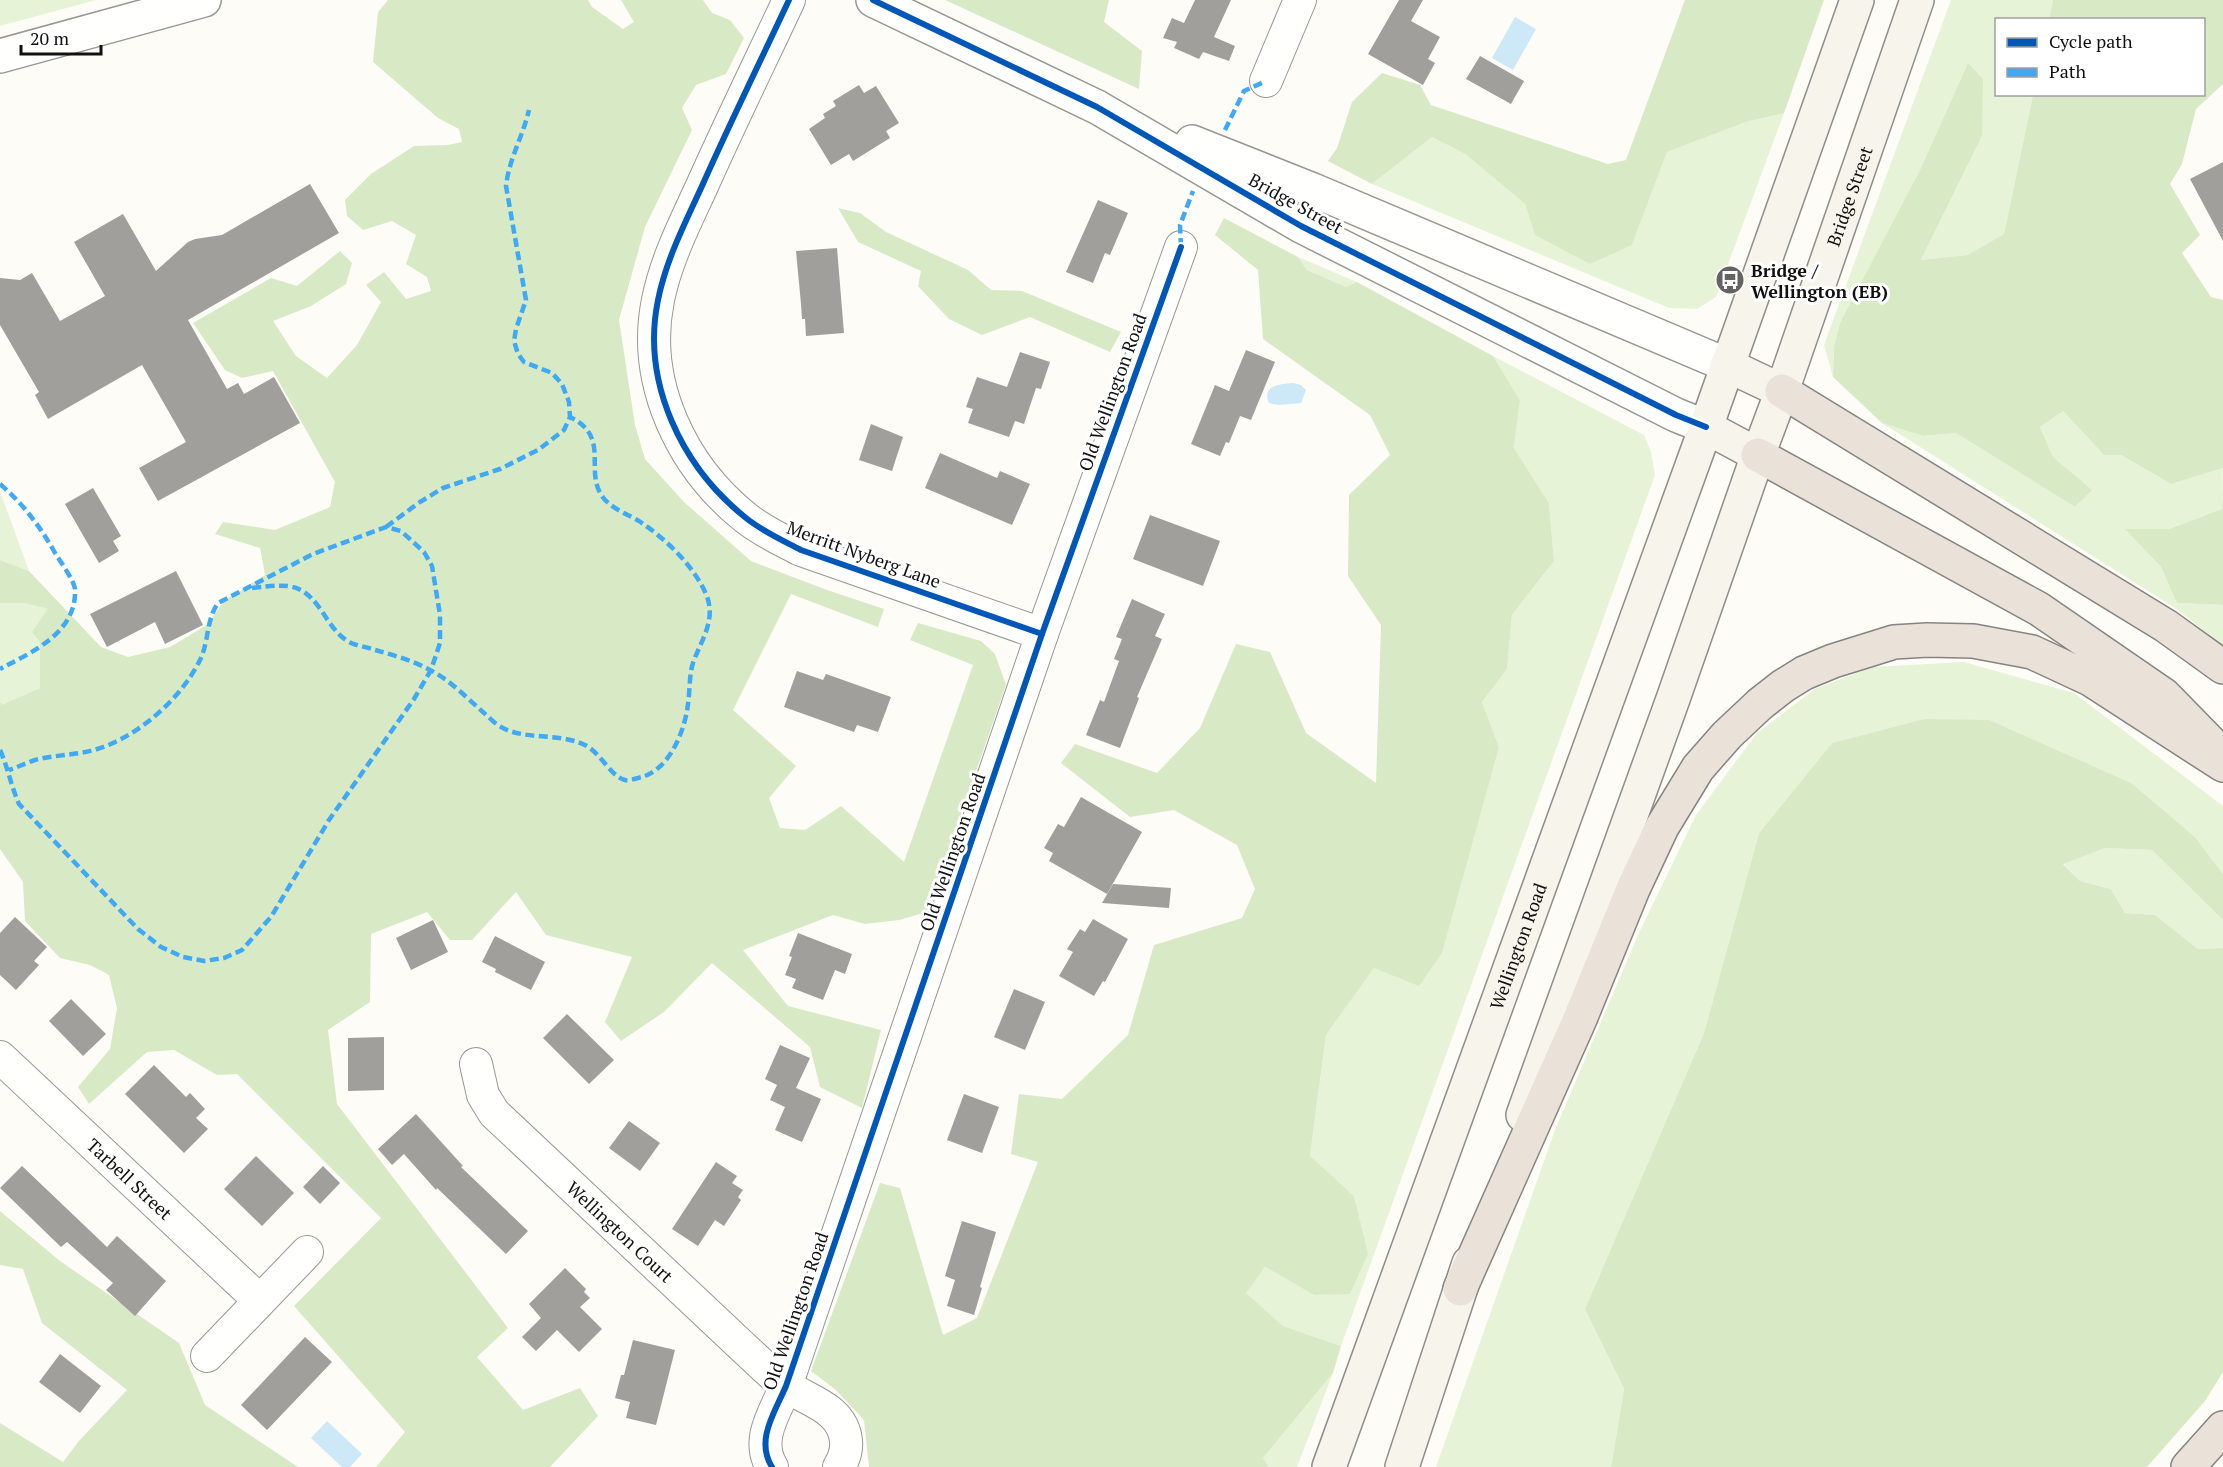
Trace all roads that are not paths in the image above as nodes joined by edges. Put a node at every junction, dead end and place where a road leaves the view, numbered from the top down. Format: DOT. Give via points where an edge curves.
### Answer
graph roads {
  1 [pos="204,0"];
  2 [pos="789,0"];
  3 [pos="873,0"];
  4 [pos="1300,0"];
  5 [pos="1857,0"];
  6 [pos="1917,0"];
  7 [pos="0,56"];
  8 [pos="1266,81"];
  9 [pos="1097,107"];
  10 [pos="1181,247"];
  11 [pos="1727,365"];
  12 [pos="1782,391"];
  13 [pos="1706,427"];
  14 [pos="1758,455"];
  15 [pos="1042,633"];
  16 [pos="2223,667"];
  17 [pos="2223,756"];
  18 [pos="2223,765"];
  19 [pos="0,1057"];
  20 [pos="476,1064"];
  21 [pos="307,1252"];
  22 [pos="1460,1289"];
  23 [pos="259,1300"];
  24 [pos="207,1356"];
  25 [pos="786,1386"];
  26 [pos="2223,1428"];
  27 [pos="772,1467"];
  28 [pos="839,1467"];
  29 [pos="1329,1467"];
  30 [pos="1402,1467"];
  31 [pos="2188,1467"];
  1 -- 7 [label="street"];
  2 -- 15 [label="street, Merritt Nyberg Lane" via="676,243 663,282 655,333 656,363 661,394 672,423 710,484 747,519 773,536 801,550"];
  3 -- 9 [label="street, Bridge Street"];
  4 -- 8 [label="street"];
  5 -- 11 [label="main road"];
  6 -- 12 [label="main road, Bridge Street"];
  9 -- 11 [label="street, Bridge Street" via="1313,190"];
  9 -- 13 [label="street, Bridge Street" via="1301,226"];
  10 -- 15 [label="street, Old Wellington Road"];
  11 -- 12 [label="main road, Bridge Street"];
  11 -- 13 [label="main road"];
  12 -- 14 [label="main road, Bridge Street"];
  12 -- 16 [label="highway" via="2166,626"];
  13 -- 14 [label="main road, Bridge Street"];
  13 -- 29 [label="main road, Wellington Road"];
  14 -- 17 [label="highway" via="2038,609 2164,694"];
  14 -- 22 [label="main road"];
  15 -- 25 [label="street, Old Wellington Road"];
  18 -- 22 [label="highway" via="2090,679 2032,652 1983,643 1894,642 1833,661 1783,686 1727,735 1698,768 1662,827"];
  19 -- 23 [label="street, Tarbell Street"];
  20 -- 25 [label="street, Wellington Court" via="483,1095 494,1113"];
  21 -- 23 [label="street"];
  22 -- 30 [label="main road"];
  23 -- 24 [label="street"];
  25 -- 27 [label="street, Old Wellington Road" via="765,1433 764,1447"];
  25 -- 28 [label="street, Old Wellington Road" via="831,1411 840,1421 847,1447"];
  26 -- 31 [label="highway"];
}
